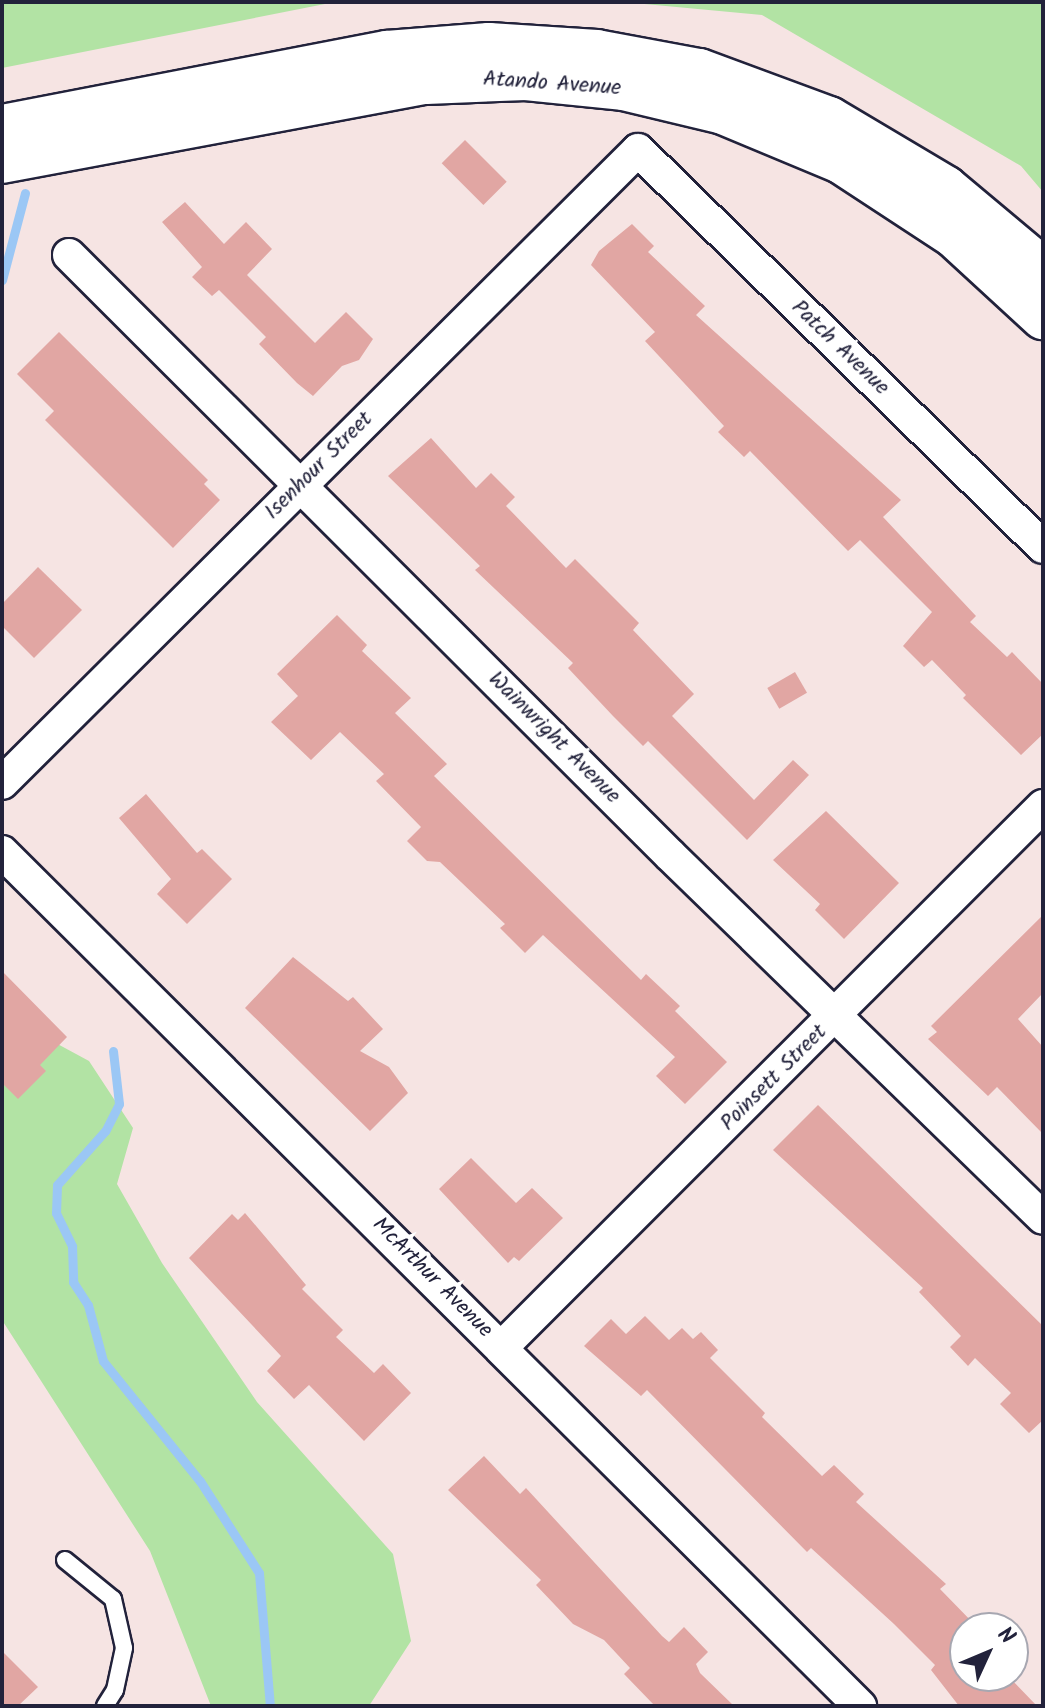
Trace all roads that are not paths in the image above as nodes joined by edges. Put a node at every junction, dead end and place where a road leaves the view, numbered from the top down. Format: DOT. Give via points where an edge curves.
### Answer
graph roads {
  1 [pos="2,127"];
  2 [pos="638,150"];
  3 [pos="2,161"];
  4 [pos="69,255"];
  5 [pos="1043,270"];
  6 [pos="1043,317"];
  7 [pos="300,485"];
  8 [pos="1043,547"];
  9 [pos="2,783"];
  10 [pos="1043,806"];
  11 [pos="2,852"];
  12 [pos="835,1016"];
  13 [pos="1043,1218"];
  14 [pos="502,1347"];
  15 [pos="65,1560"];
  16 [pos="105,1706"];
  17 [pos="860,1706"];
  1 -- 5 [label="main road, Atando Avenue" via="410,50 526,45 608,53 732,81 856,132 945,188"];
  2 -- 7 [label="street, Isenhour Street"];
  2 -- 8 [label="street, Patch Avenue"];
  3 -- 6 [label="main road, Atando Avenue" via="426,82 526,78 624,88 723,112 841,161 955,236"];
  4 -- 7 [label="street, Wainwright Avenue"];
  7 -- 9 [label="street, Isenhour Street"];
  7 -- 12 [label="street, Wainwright Avenue"];
  10 -- 12 [label="street, Poinsett Street"];
  11 -- 14 [label="street, McArthur Avenue"];
  12 -- 13 [label="street, Wainwright Avenue"];
  12 -- 14 [label="street, Poinsett Street"];
  14 -- 17 [label="street, McArthur Avenue"];
  15 -- 16 [label="lane" via="113,1599 124,1648 115,1690"];
}
